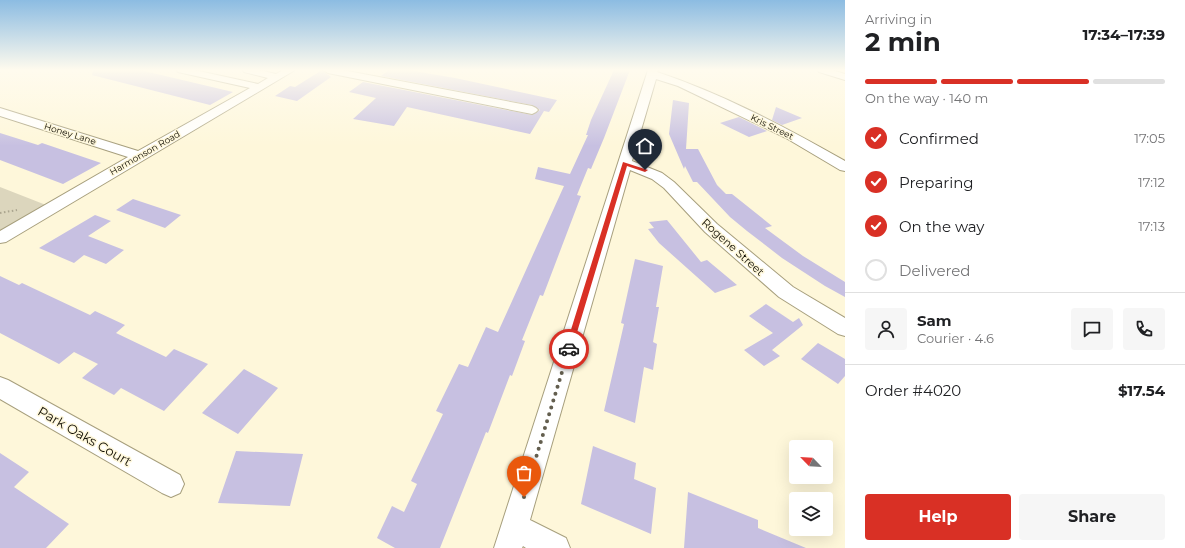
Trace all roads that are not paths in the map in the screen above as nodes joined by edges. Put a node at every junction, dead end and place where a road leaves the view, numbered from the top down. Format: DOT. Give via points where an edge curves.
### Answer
graph roads {
  1 [pos="244,96"];
  2 [pos="458,96"];
  3 [pos="645,96"];
  4 [pos="706,96"];
  5 [pos="532,110"];
  6 [pos="0,112"];
  7 [pos="139,156"];
  8 [pos="625,164"];
  9 [pos="845,167"];
  10 [pos="0,238"];
  11 [pos="845,328"];
  12 [pos="0,387"];
  13 [pos="171,484"];
  14 [pos="511,538"];
  15 [pos="556,548"];
  1 -- 7 [label="street, Harmonson Road"];
  2 -- 5 [label="street"];
  3 -- 8 [label="street"];
  4 -- 9 [label="street, Kris Street" via="790,135"];
  6 -- 7 [label="street, Honey Lane"];
  7 -- 10 [label="street, Harmonson Road"];
  8 -- 11 [label="street, Rogene Street" via="657,176 739,253 786,292"];
  8 -- 14 [label="street"];
  12 -- 13 [label="street, Park Oaks Court"];
  14 -- 15 [label="street"];
}
